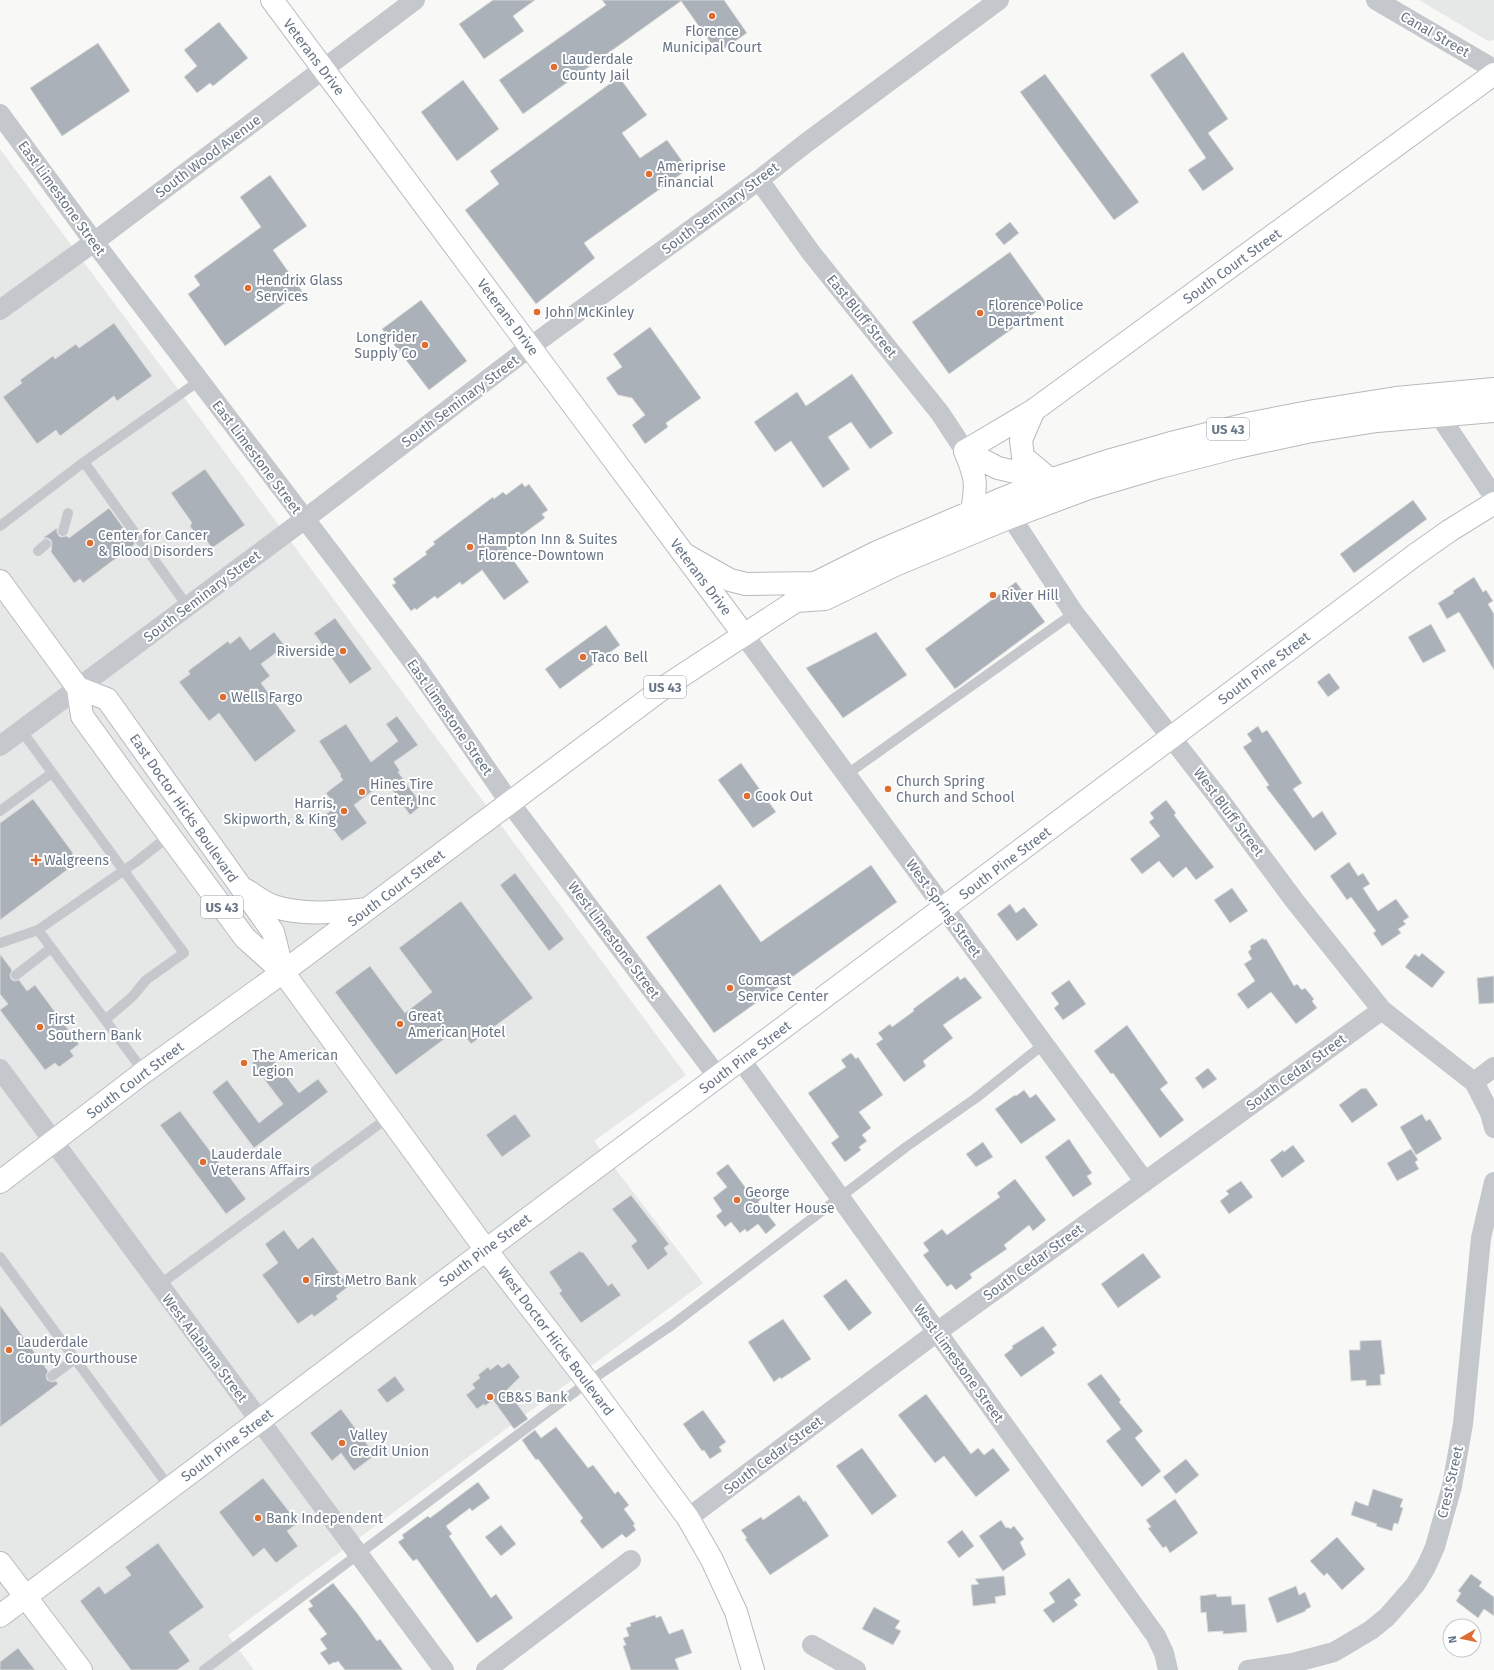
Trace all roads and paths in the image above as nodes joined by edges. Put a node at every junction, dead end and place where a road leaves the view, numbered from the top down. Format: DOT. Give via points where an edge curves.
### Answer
graph roads {
  1 [pos="272,0"];
  2 [pos="415,0"];
  3 [pos="1376,0"];
  4 [pos="994,2"];
  5 [pos="1494,68"];
  6 [pos="323,70"];
  7 [pos="1494,74"];
  8 [pos="0,114"];
  9 [pos="759,180"];
  10 [pos="94,242"];
  11 [pos="0,310"];
  12 [pos="530,348"];
  13 [pos="200,381"];
  14 [pos="1494,389"];
  15 [pos="1034,410"];
  16 [pos="1494,411"];
  17 [pos="1471,413"];
  18 [pos="1439,415"];
  19 [pos="1494,417"];
  20 [pos="965,451"];
  21 [pos="84,462"];
  22 [pos="1050,480"];
  23 [pos="1494,497"];
  24 [pos="1494,503"];
  25 [pos="972,511"];
  26 [pos="68,513"];
  27 [pos="1011,517"];
  28 [pos="306,519"];
  29 [pos="0,526"];
  30 [pos="64,531"];
  31 [pos="46,544"];
  32 [pos="38,551"];
  33 [pos="684,554"];
  34 [pos="0,581"];
  35 [pos="815,583"];
  36 [pos="796,601"];
  37 [pos="188,607"];
  38 [pos="1074,613"];
  39 [pos="744,635"];
  40 [pos="78,688"];
  41 [pos="21,730"];
  42 [pos="1172,737"];
  43 [pos="0,746"];
  44 [pos="52,773"];
  45 [pos="846,775"];
  46 [pos="510,802"];
  47 [pos="0,811"];
  48 [pos="170,835"];
  49 [pos="124,871"];
  50 [pos="240,886"];
  51 [pos="944,908"];
  52 [pos="368,909"];
  53 [pos="38,930"];
  54 [pos="0,943"];
  55 [pos="51,948"];
  56 [pos="283,972"];
  57 [pos="16,975"];
  58 [pos="1382,1010"];
  59 [pos="105,1020"];
  60 [pos="1044,1044"];
  61 [pos="741,1060"];
  62 [pos="1494,1067"];
  63 [pos="0,1069"];
  64 [pos="144,1072"];
  65 [pos="718,1077"];
  66 [pos="1474,1082"];
  67 [pos="389,1116"];
  68 [pos="1494,1128"];
  69 [pos="52,1141"];
  70 [pos="0,1182"];
  71 [pos="1145,1182"];
  72 [pos="1494,1182"];
  73 [pos="840,1198"];
  74 [pos="486,1250"];
  75 [pos="0,1256"];
  76 [pos="158,1285"];
  77 [pos="937,1332"];
  78 [pos="75,1359"];
  79 [pos="52,1376"];
  80 [pos="588,1382"];
  81 [pos="260,1421"];
  82 [pos="170,1488"];
  83 [pos="688,1518"];
  84 [pos="358,1554"];
  85 [pos="631,1560"];
  86 [pos="0,1563"];
  87 [pos="25,1597"];
  88 [pos="0,1616"];
  89 [pos="812,1645"];
  90 [pos="81,1670"];
  91 [pos="204,1670"];
  92 [pos="444,1670"];
  93 [pos="486,1670"];
  94 [pos="753,1670"];
  95 [pos="856,1670"];
  96 [pos="1168,1670"];
  97 [pos="1248,1670"];
  1 -- 6 [label="main road, Veterans Drive"];
  2 -- 6 [label="street, South Wood Avenue"];
  3 -- 5 [label="street, Canal Street"];
  4 -- 9 [label="street, South Seminary Street"];
  6 -- 10 [label="street, South Wood Avenue"];
  6 -- 12 [label="main road, Veterans Drive"];
  7 -- 15 [label="main road, South Court Street"];
  8 -- 10 [label="street, East Limestone Street"];
  9 -- 12 [label="street, South Seminary Street"];
  9 -- 20 [label="street, East Bluff Street" via="812,254 940,413"];
  10 -- 11 [label="street, South Wood Avenue"];
  10 -- 13 [label="street, East Limestone Street"];
  12 -- 28 [label="street, South Seminary Street"];
  12 -- 33 [label="main road, Veterans Drive"];
  13 -- 21 [label="lane"];
  13 -- 28 [label="street, East Limestone Street"];
  14 -- 22 [label="main road, US 43" via="1396,398 1260,421 1163,445"];
  15 -- 20 [label="main road, South Court Street"];
  15 -- 22 [label="main road" via="1021,440 1023,457"];
  16 -- 17 [label="main road, US 43"];
  17 -- 18 [label="main road, US 43"];
  17 -- 19 [label="main road"];
  18 -- 23 [label="street"];
  18 -- 27 [label="main road, US 43" via="1369,422 1237,447 1089,488"];
  20 -- 22 [label="main road" via="998,468"];
  20 -- 25 [label="main road" via="975,477"];
  21 -- 29 [label="lane"];
  21 -- 37 [label="lane"];
  22 -- 25 [label="main road, US 43"];
  24 -- 42 [label="main road, South Pine Street" via="1415,555"];
  25 -- 35 [label="main road, US 43" via="877,552"];
  26 -- 30 [label="lane"];
  27 -- 36 [label="main road, US 43" via="895,565 825,599"];
  27 -- 38 [label="street, West Bluff Street"];
  28 -- 37 [label="street, South Seminary Street"];
  28 -- 46 [label="street, East Limestone Street" via="418,669"];
  31 -- 32 [label="lane"];
  33 -- 35 [label="main road" via="730,580 746,584"];
  33 -- 39 [label="main road, Veterans Drive"];
  34 -- 40 [label="main road, East Doctor Hicks Boulevard / US 43"];
  35 -- 36 [label="main road, US 43"];
  36 -- 39 [label="main road, South Court Street / US 43"];
  37 -- 40 [label="street, South Seminary Street"];
  38 -- 42 [label="street, West Bluff Street"];
  38 -- 45 [label="lane"];
  39 -- 45 [label="street, West Spring Street"];
  39 -- 46 [label="main road, South Court Street / US 43" via="666,686"];
  40 -- 41 [label="street, South Seminary Street"];
  40 -- 48 [label="main road, East Doctor Hicks Boulevard / US 43" via="82,716"];
  40 -- 50 [label="main road, East Doctor Hicks Boulevard / US 43" via="107,699"];
  41 -- 43 [label="street, South Seminary Street"];
  41 -- 44 [label="lane"];
  42 -- 51 [label="main road, South Pine Street"];
  42 -- 58 [label="street, West Bluff Street" via="1294,900"];
  44 -- 47 [label="lane"];
  44 -- 49 [label="lane"];
  45 -- 51 [label="street, West Spring Street"];
  46 -- 52 [label="main road, South Court Street / US 43"];
  46 -- 65 [label="street, West Limestone Street"];
  48 -- 49 [label="lane"];
  48 -- 56 [label="main road, East Doctor Hicks Boulevard / US 43" via="245,938"];
  49 -- 53 [label="lane"];
  49 -- 59 [label="lane" via="184,953 146,980 133,996"];
  50 -- 52 [label="main road, US 43" via="272,906 286,909 337,912"];
  50 -- 56 [label="main road, East Doctor Hicks Boulevard" via="273,932"];
  51 -- 60 [label="street, West Spring Street"];
  51 -- 61 [label="main road, South Pine Street"];
  52 -- 56 [label="main road, South Court Street / US 43"];
  53 -- 54 [label="lane"];
  53 -- 55 [label="lane"];
  55 -- 57 [label="lane"];
  55 -- 59 [label="lane"];
  56 -- 64 [label="main road, South Court Street"];
  56 -- 67 [label="main road, West Doctor Hicks Boulevard"];
  58 -- 66 [label="street, West Bluff Street"];
  58 -- 71 [label="street, South Cedar Street"];
  59 -- 64 [label="lane"];
  60 -- 71 [label="street, West Spring Street"];
  60 -- 73 [label="lane" via="976,1098"];
  61 -- 65 [label="main road, South Pine Street"];
  61 -- 73 [label="street, West Limestone Street"];
  62 -- 66 [label="street"];
  63 -- 69 [label="street, West Alabama Street"];
  64 -- 69 [label="main road, South Court Street"];
  65 -- 74 [label="main road, South Pine Street"];
  66 -- 68 [label="street" via="1490,1113"];
  67 -- 74 [label="main road, West Doctor Hicks Boulevard"];
  67 -- 76 [label="lane"];
  69 -- 70 [label="main road, South Court Street"];
  69 -- 76 [label="street, West Alabama Street"];
  71 -- 77 [label="street, South Cedar Street"];
  72 -- 97 [label="street, Crest Street" via="1481,1238 1470,1362 1452,1486 1435,1548 1426,1567 1415,1585 1387,1617 1371,1630 1334,1652 1293,1663"];
  73 -- 77 [label="street, West Limestone Street"];
  73 -- 80 [label="lane" via="672,1325"];
  74 -- 80 [label="main road, West Doctor Hicks Boulevard"];
  74 -- 81 [label="main road, South Pine Street"];
  75 -- 78 [label="lane"];
  76 -- 81 [label="street, West Alabama Street"];
  77 -- 83 [label="street, South Cedar Street"];
  77 -- 96 [label="street, West Limestone Street" via="1156,1636"];
  78 -- 79 [label="lane"];
  78 -- 82 [label="lane"];
  80 -- 83 [label="main road, West Doctor Hicks Boulevard"];
  80 -- 84 [label="lane"];
  81 -- 82 [label="main road, South Pine Street"];
  81 -- 84 [label="street, West Alabama Street"];
  82 -- 87 [label="main road, South Pine Street"];
  83 -- 94 [label="main road, West Doctor Hicks Boulevard" via="712,1560 736,1612"];
  84 -- 91 [label="lane"];
  84 -- 92 [label="street, West Alabama Street"];
  85 -- 93 [label="street"];
  86 -- 87 [label="main road"];
  87 -- 88 [label="main road, South Pine Street"];
  87 -- 90 [label="main road"];
  89 -- 95 [label="street"];
}
